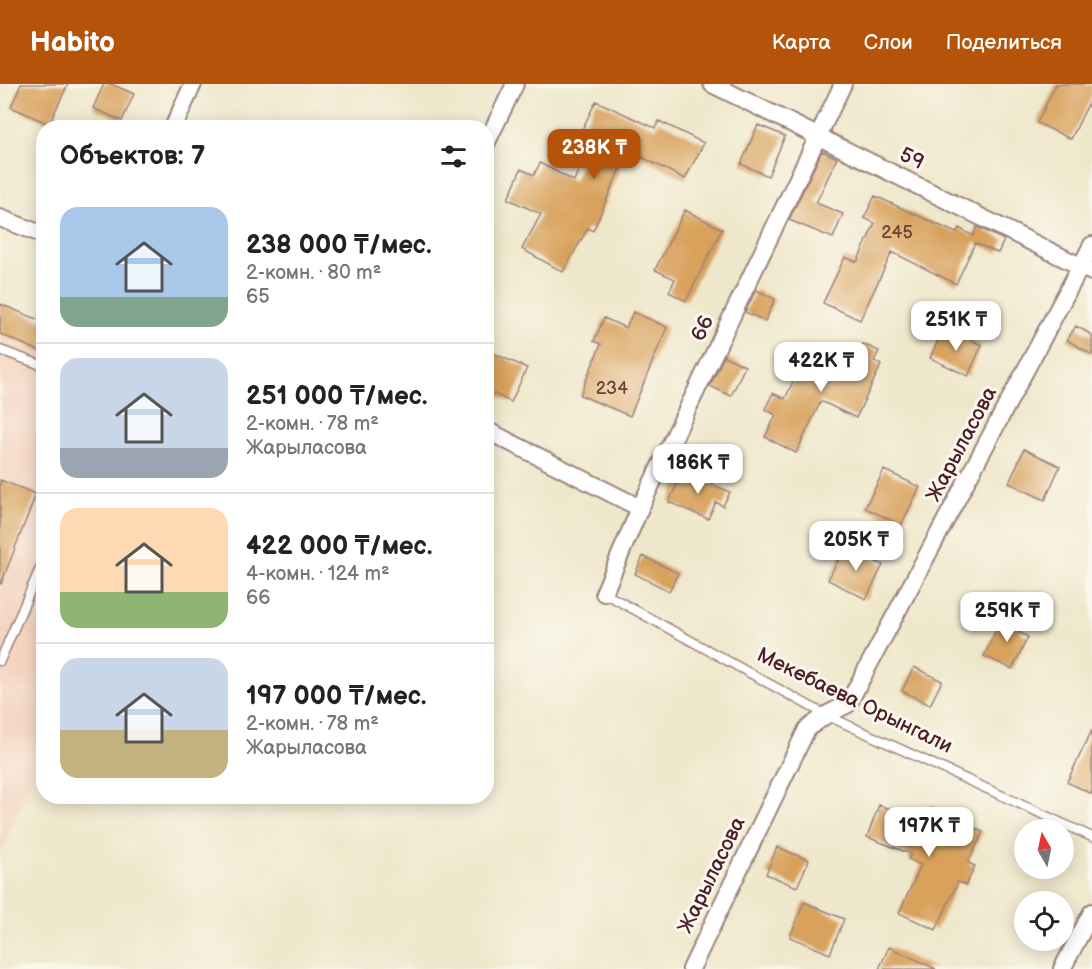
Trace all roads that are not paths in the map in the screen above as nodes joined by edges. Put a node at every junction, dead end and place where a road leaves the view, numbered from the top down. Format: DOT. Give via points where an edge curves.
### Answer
graph roads {
  1 [pos="193,84"];
  2 [pos="515,84"];
  3 [pos="712,84"];
  4 [pos="843,84"];
  5 [pos="177,120"];
  6 [pos="494,127"];
  7 [pos="818,137"];
  8 [pos="0,218"];
  9 [pos="36,232"];
  10 [pos="1092,245"];
  11 [pos="1086,269"];
  12 [pos="0,350"];
  13 [pos="36,363"];
  14 [pos="494,434"];
  15 [pos="640,508"];
  16 [pos="36,578"];
  17 [pos="604,593"];
  18 [pos="0,661"];
  19 [pos="826,715"];
  20 [pos="1092,837"];
  21 [pos="1092,912"];
  22 [pos="691,969"];
  23 [pos="1062,969"];
  1 -- 5 [label="street"];
  2 -- 6 [label="street"];
  3 -- 7 [label="street, 59"];
  4 -- 7 [label="street, 66"];
  7 -- 11 [label="street, 59"];
  7 -- 15 [label="street, 66"];
  8 -- 9 [label="street"];
  10 -- 11 [label="street, Жарыласова"];
  11 -- 19 [label="street, Жарыласова" via="848,704"];
  12 -- 13 [label="lane"];
  14 -- 15 [label="street"];
  15 -- 17 [label="street, 66"];
  16 -- 18 [label="lane"];
  17 -- 19 [label="lane, Мекебаева Орынгали"];
  19 -- 20 [label="lane, Мекебаева Орынгали"];
  19 -- 22 [label="street, Жарыласова" via="807,729"];
  21 -- 23 [label="street"];
}
